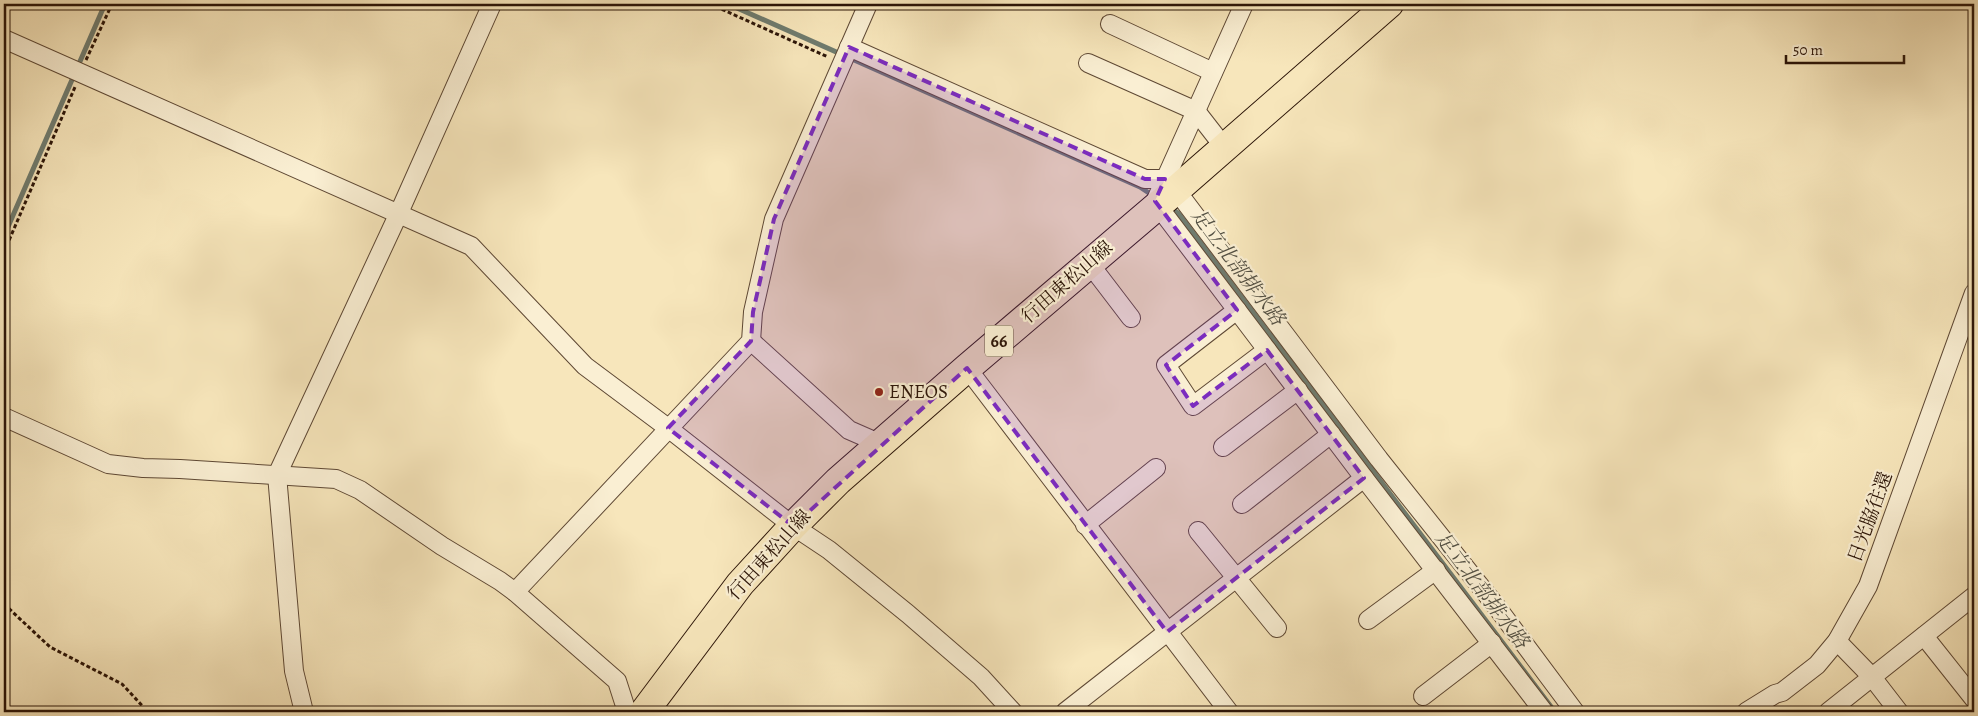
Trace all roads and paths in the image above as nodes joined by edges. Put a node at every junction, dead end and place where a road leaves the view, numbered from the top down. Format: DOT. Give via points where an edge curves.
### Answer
graph roads {
  1 [pos="112,4"];
  2 [pos="492,4"];
  3 [pos="868,4"];
  4 [pos="1244,4"];
  5 [pos="1389,4"];
  6 [pos="1110,24"];
  7 [pos="4,39"];
  8 [pos="849,47"];
  9 [pos="1088,63"];
  10 [pos="1214,72"];
  11 [pos="80,74"];
  12 [pos="1196,111"];
  13 [pos="1224,147"];
  14 [pos="1166,191"];
  15 [pos="398,215"];
  16 [pos="4,252"];
  17 [pos="1089,263"];
  18 [pos="1974,293"];
  19 [pos="1237,310"];
  20 [pos="1131,318"];
  21 [pos="751,341"];
  22 [pos="1267,350"];
  23 [pos="966,368"];
  24 [pos="1298,390"];
  25 [pos="4,416"];
  26 [pos="668,428"];
  27 [pos="1331,434"];
  28 [pos="881,444"];
  29 [pos="1223,447"];
  30 [pos="1156,468"];
  31 [pos="277,475"];
  32 [pos="1364,478"];
  33 [pos="1242,504"];
  34 [pos="1086,525"];
  35 [pos="793,526"];
  36 [pos="1198,531"];
  37 [pos="1436,570"];
  38 [pos="1236,579"];
  39 [pos="515,592"];
  40 [pos="1974,596"];
  41 [pos="4,604"];
  42 [pos="1368,620"];
  43 [pos="1277,628"];
  44 [pos="1167,632"];
  45 [pos="1924,636"];
  46 [pos="1837,642"];
  47 [pos="1492,643"];
  48 [pos="1872,677"];
  49 [pos="1424,696"];
  50 [pos="1974,699"];
  51 [pos="148,712"];
  52 [pos="304,712"];
  53 [pos="627,712"];
  54 [pos="644,712"];
  55 [pos="1013,712"];
  56 [pos="1064,712"];
  57 [pos="1229,712"];
  58 [pos="1544,712"];
  59 [pos="1575,712"];
  60 [pos="1746,712"];
  61 [pos="1828,712"];
  62 [pos="1900,712"];
  1 -- 11 [label="path"];
  2 -- 15 [label="street"];
  3 -- 8 [label="street"];
  4 -- 10 [label="street"];
  5 -- 13 [label="main road, 行田東松山線 / 66"];
  6 -- 10 [label="street"];
  7 -- 11 [label="street"];
  8 -- 14 [label="street"];
  8 -- 21 [label="street" via="774,219 753,312"];
  9 -- 12 [label="street"];
  10 -- 12 [label="street"];
  11 -- 15 [label="street"];
  11 -- 16 [label="path"];
  12 -- 13 [label="street"];
  12 -- 14 [label="street"];
  13 -- 14 [label="main road, 行田東松山線 / 66"];
  14 -- 17 [label="main road, 行田東松山線 / 66"];
  14 -- 19 [label="street"];
  14 -- 59 [label="street" via="1496,606"];
  15 -- 26 [label="street" via="471,246 585,366"];
  15 -- 31 [label="street"];
  17 -- 20 [label="street"];
  17 -- 23 [label="main road, 行田東松山線 / 66"];
  18 -- 46 [label="street, 日光脇往還" via="1868,586"];
  19 -- 22 [label="street"];
  19 -- 22 [label="street" via="1166,364 1193,406"];
  21 -- 26 [label="street"];
  21 -- 28 [label="street" via="849,430"];
  22 -- 24 [label="street"];
  23 -- 28 [label="main road, 行田東松山線 / 66"];
  23 -- 34 [label="street"];
  24 -- 27 [label="street"];
  24 -- 29 [label="street"];
  25 -- 31 [label="street" via="108,464"];
  26 -- 35 [label="street"];
  26 -- 39 [label="street"];
  27 -- 32 [label="street"];
  27 -- 33 [label="street"];
  28 -- 35 [label="main road, 行田東松山線 / 66"];
  30 -- 34 [label="street"];
  31 -- 39 [label="street" via="336,479 360,490"];
  31 -- 52 [label="street" via="294,671"];
  32 -- 37 [label="street"];
  32 -- 38 [label="street"];
  34 -- 44 [label="street"];
  35 -- 54 [label="main road, 行田東松山線 / 66" via="740,584"];
  35 -- 55 [label="street" via="829,550 915,620 981,677"];
  36 -- 38 [label="street"];
  37 -- 42 [label="street"];
  37 -- 47 [label="street"];
  38 -- 43 [label="street"];
  38 -- 44 [label="street"];
  39 -- 53 [label="street" via="617,682"];
  40 -- 45 [label="street"];
  41 -- 51 [label="path" via="50,647 122,684"];
  44 -- 56 [label="street"];
  44 -- 57 [label="street"];
  45 -- 48 [label="street"];
  45 -- 50 [label="street"];
  46 -- 48 [label="street"];
  46 -- 60 [label="street, 日光脇往還" via="1817,665 1782,692"];
  47 -- 49 [label="street"];
  47 -- 58 [label="street"];
  48 -- 61 [label="street"];
  48 -- 62 [label="street"];
}
